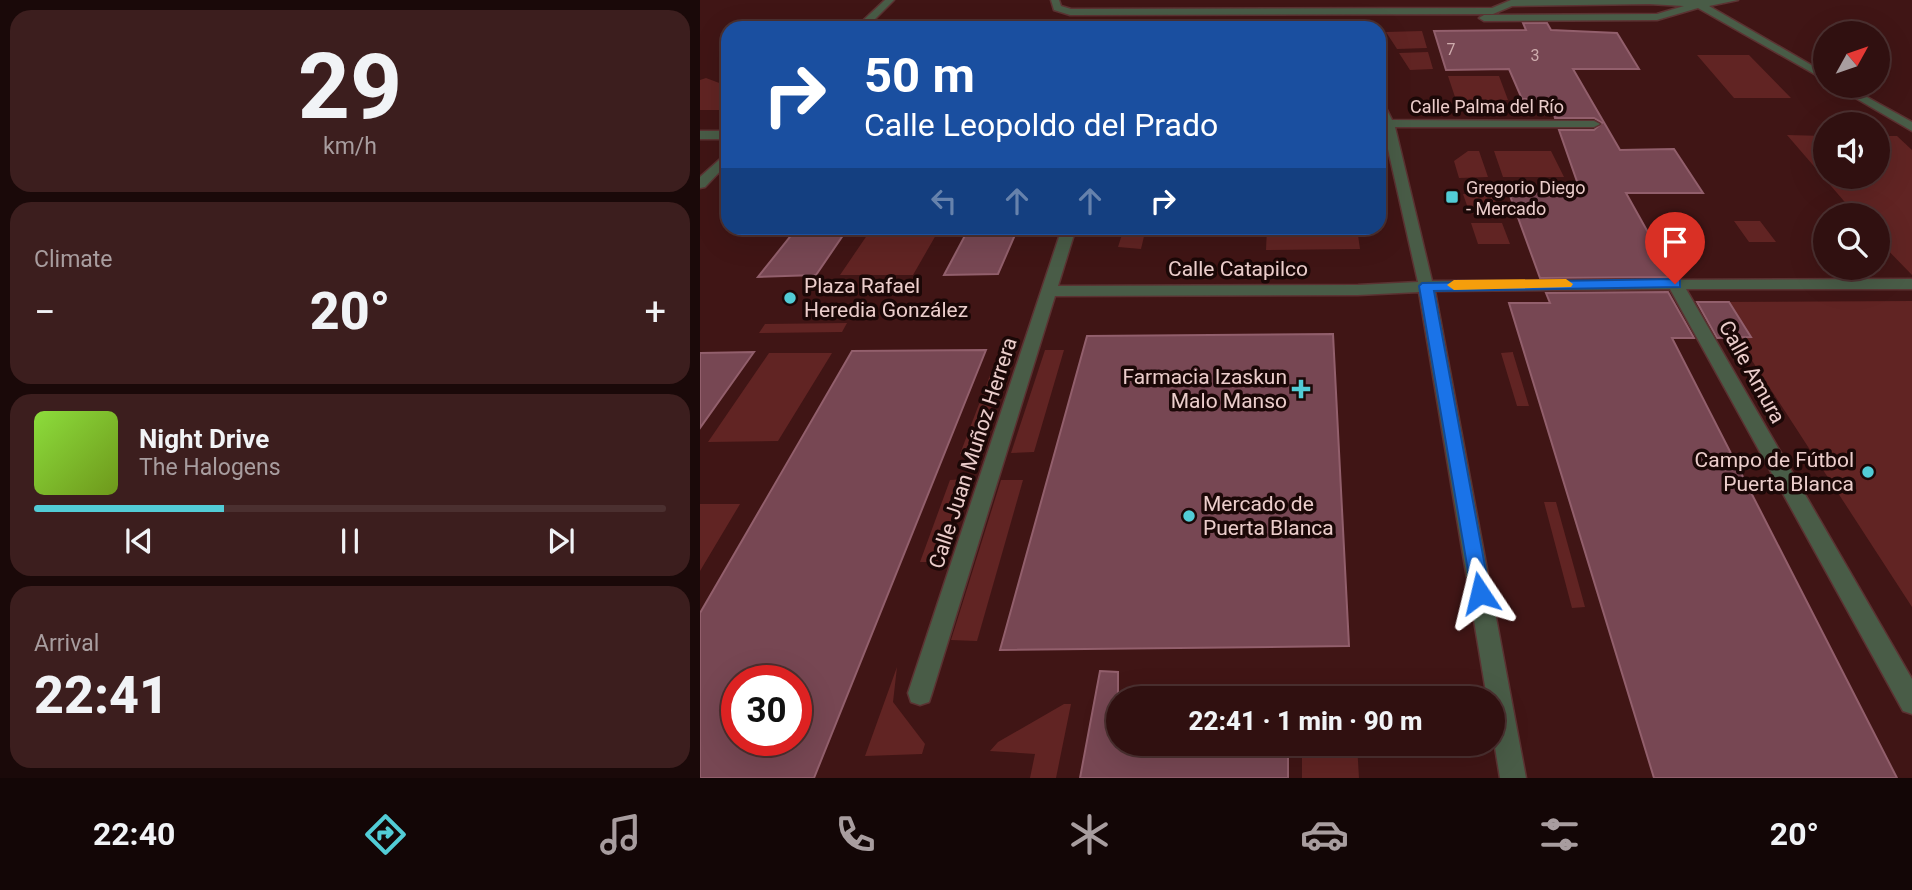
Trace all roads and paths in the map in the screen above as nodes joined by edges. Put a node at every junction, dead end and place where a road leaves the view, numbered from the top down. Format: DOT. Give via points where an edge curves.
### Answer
graph roads {
  1 [pos="890,0"];
  2 [pos="1055,0"];
  3 [pos="1327,0"];
  4 [pos="1734,0"];
  5 [pos="1695,2"];
  6 [pos="1335,16"];
  7 [pos="868,21"];
  8 [pos="1813,70"];
  9 [pos="1861,98"];
  10 [pos="1386,123"];
  11 [pos="1594,124"];
  12 [pos="1912,127"];
  13 [pos="1386,131"];
  14 [pos="700,135"];
  15 [pos="721,135"];
  16 [pos="721,163"];
  17 [pos="700,184"];
  18 [pos="1067,235"];
  19 [pos="1675,284"];
  20 [pos="1912,284"];
  21 [pos="1426,286"];
  22 [pos="1049,291"];
  23 [pos="920,693"];
  24 [pos="1912,702"];
  25 [pos="1513,778"];
  1 -- 7 [label="street"];
  2 -- 6 [label="street" via="1057,8 1070,12"];
  3 -- 6 [label="street"];
  4 -- 5 [label="street"];
  5 -- 6 [label="street" via="1511,3 1493,10"];
  5 -- 6 [label="street" via="1657,17"];
  5 -- 8 [label="street"];
  9 -- 12 [label="street"];
  10 -- 11 [label="street, Calle Palma del Río"];
  13 -- 21 [label="street"];
  14 -- 15 [label="street"];
  16 -- 17 [label="street"];
  18 -- 22 [label="street, Calle Juan Muñoz Herrera"];
  19 -- 20 [label="street, Calle Catapilco"];
  19 -- 21 [label="street, Calle Catapilco"];
  19 -- 24 [label="street, Calle Amura"];
  21 -- 22 [label="street, Calle Catapilco"];
  21 -- 25 [label="street"];
  22 -- 23 [label="street, Calle Juan Muñoz Herrera"];
}
